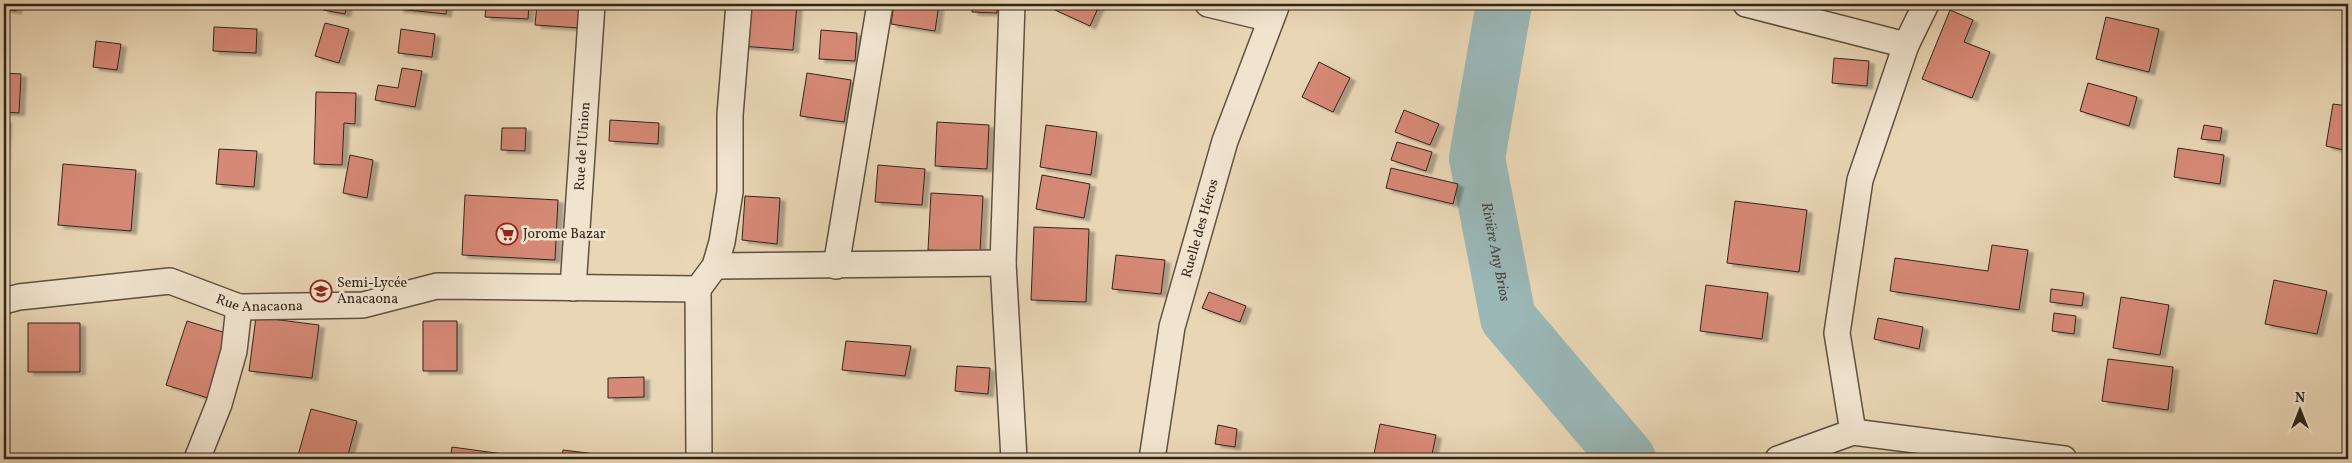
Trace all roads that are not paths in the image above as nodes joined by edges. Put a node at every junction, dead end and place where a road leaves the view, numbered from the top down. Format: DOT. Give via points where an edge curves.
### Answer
graph roads {
  1 [pos="592,4"];
  2 [pos="739,4"];
  3 [pos="880,4"];
  4 [pos="1012,4"];
  5 [pos="1208,4"];
  6 [pos="1746,4"];
  7 [pos="1926,4"];
  8 [pos="1274,11"];
  9 [pos="1906,45"];
  10 [pos="1003,263"];
  11 [pos="715,266"];
  12 [pos="836,266"];
  13 [pos="573,288"];
  14 [pos="698,288"];
  15 [pos="4,301"];
  16 [pos="239,307"];
  17 [pos="1853,432"];
  18 [pos="1783,458"];
  19 [pos="197,459"];
  20 [pos="699,459"];
  21 [pos="1014,459"];
  22 [pos="1152,459"];
  23 [pos="2064,459"];
  1 -- 13 [label="street, Rue de l'Union"];
  2 -- 11 [label="street" via="730,115 730,192"];
  3 -- 12 [label="street"];
  4 -- 10 [label="street"];
  5 -- 8 [label="street"];
  6 -- 9 [label="street"];
  7 -- 9 [label="street"];
  8 -- 22 [label="street, Ruelle des Héros" via="1225,141 1172,327"];
  9 -- 17 [label="street" via="1860,180 1837,333"];
  10 -- 12 [label="street"];
  10 -- 21 [label="street"];
  11 -- 12 [label="street"];
  11 -- 14 [label="street"];
  13 -- 14 [label="street, Rue Anacaona"];
  13 -- 16 [label="street, Rue Anacaona" via="437,286 363,305"];
  14 -- 20 [label="street"];
  15 -- 16 [label="street, Rue Anacaona" via="170,281"];
  16 -- 19 [label="street" via="234,351 219,404"];
  17 -- 18 [label="street"];
  17 -- 23 [label="street"];
}
